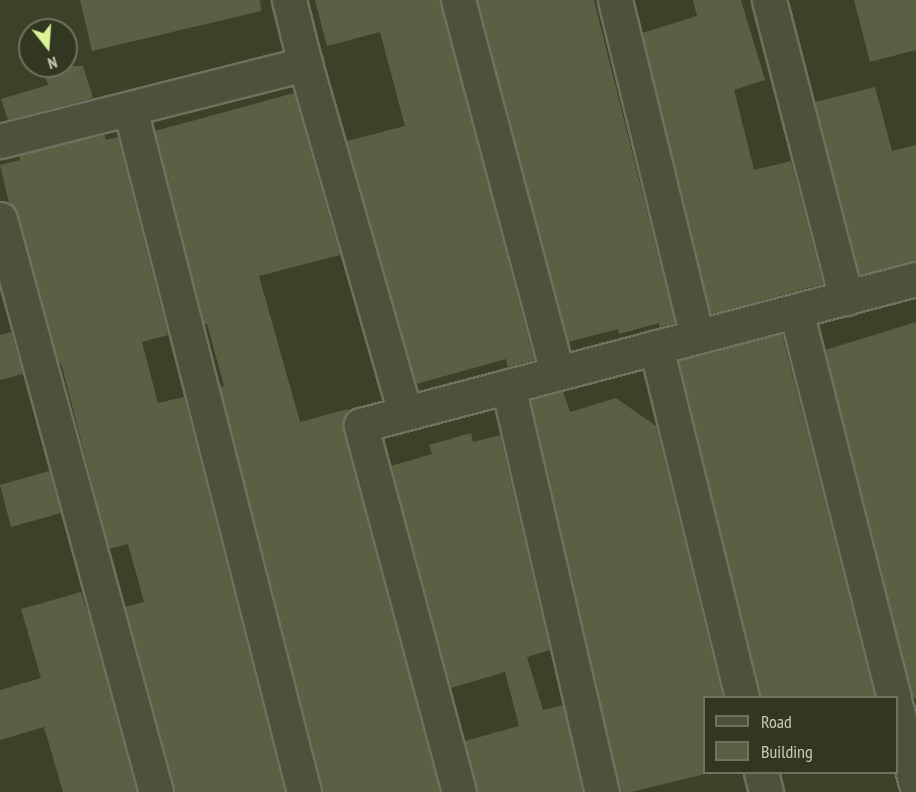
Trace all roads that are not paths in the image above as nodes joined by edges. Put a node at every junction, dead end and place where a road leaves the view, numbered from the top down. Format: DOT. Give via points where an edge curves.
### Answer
graph roads {
  1 [pos="289,0"];
  2 [pos="458,0"];
  3 [pos="615,0"];
  4 [pos="769,0"];
  5 [pos="304,64"];
  6 [pos="130,109"];
  7 [pos="0,141"];
  8 [pos="0,219"];
  9 [pos="916,279"];
  10 [pos="846,298"];
  11 [pos="796,311"];
  12 [pos="697,336"];
  13 [pos="656,347"];
  14 [pos="557,373"];
  15 [pos="508,386"];
  16 [pos="405,413"];
  17 [pos="742,696"];
  18 [pos="893,696"];
  19 [pos="898,711"];
  20 [pos="762,774"];
  21 [pos="916,784"];
  22 [pos="156,792"];
  23 [pos="304,792"];
  24 [pos="459,792"];
  25 [pos="602,792"];
  26 [pos="766,792"];
  1 -- 5 [label="street"];
  2 -- 14 [label="street"];
  3 -- 12 [label="street"];
  4 -- 10 [label="street"];
  5 -- 6 [label="street"];
  5 -- 16 [label="street"];
  6 -- 7 [label="street"];
  6 -- 23 [label="street"];
  8 -- 22 [label="street"];
  9 -- 10 [label="street"];
  10 -- 11 [label="street"];
  11 -- 12 [label="street"];
  11 -- 18 [label="street"];
  12 -- 13 [label="street"];
  13 -- 14 [label="street"];
  13 -- 17 [label="street"];
  14 -- 15 [label="street"];
  15 -- 16 [label="street"];
  15 -- 25 [label="street"];
  16 -- 24 [label="street" via="361,424"];
  19 -- 21 [label="street"];
  20 -- 26 [label="street"];
}
